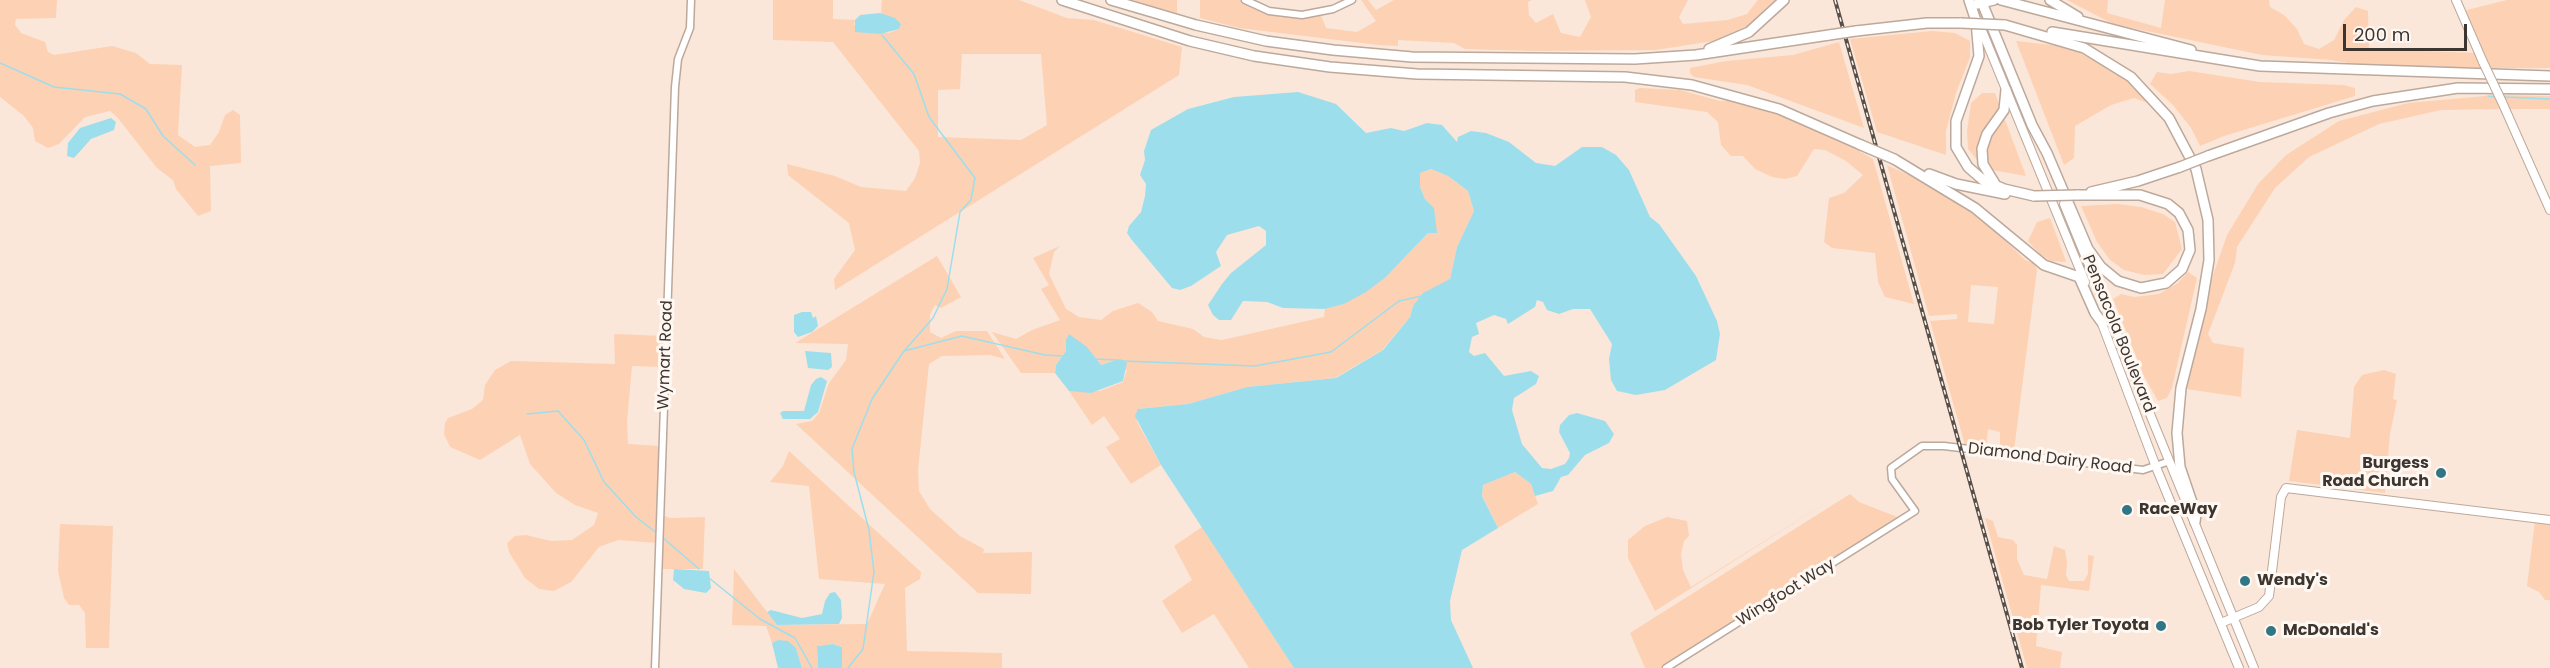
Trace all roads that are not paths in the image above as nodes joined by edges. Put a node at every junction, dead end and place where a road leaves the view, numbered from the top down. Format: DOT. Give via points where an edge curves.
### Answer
graph roads {
  1 [pos="691,0"];
  2 [pos="1062,0"];
  3 [pos="1111,0"];
  4 [pos="1245,0"];
  5 [pos="1352,0"];
  6 [pos="1784,0"];
  7 [pos="1994,0"];
  8 [pos="2001,0"];
  9 [pos="2050,0"];
  10 [pos="2456,0"];
  11 [pos="1982,1"];
  12 [pos="1971,3"];
  13 [pos="2091,24"];
  14 [pos="2005,25"];
  15 [pos="1678,57"];
  16 [pos="2236,64"];
  17 [pos="2550,76"];
  18 [pos="2550,89"];
  19 [pos="2006,90"];
  20 [pos="2032,125"];
  21 [pos="1894,159"];
  22 [pos="1997,187"];
  23 [pos="2077,195"];
  24 [pos="2034,196"];
  25 [pos="2550,210"];
  26 [pos="2103,324"];
  27 [pos="2170,461"];
  28 [pos="2156,467"];
  29 [pos="1907,501"];
  30 [pos="1905,518"];
  31 [pos="2550,520"];
  32 [pos="2193,523"];
  33 [pos="2182,527"];
  34 [pos="2234,617"];
  35 [pos="2221,623"];
  36 [pos="655,668"];
  37 [pos="1666,668"];
  38 [pos="2239,668"];
  39 [pos="2254,668"];
  1 -- 36 [label="street, Wymart Road" via="690,28 678,60 675,87"];
  2 -- 21 [label="highway, bridge" via="1190,41 1330,68 1417,74 1625,77 1692,85 1779,109"];
  3 -- 15 [label="highway" via="1217,31 1333,50 1474,58"];
  4 -- 5 [label="street" via="1269,11 1302,15 1333,9"];
  6 -- 15 [label="highway" via="1742,36"];
  7 -- 11 [label="highway"];
  8 -- 13 [label="highway"];
  9 -- 13 [label="highway"];
  10 -- 25 [label="main road, bridge"];
  11 -- 12 [label="highway"];
  11 -- 20 [label="highway, Pensacola Boulevard"];
  12 -- 19 [label="main road, Pensacola Boulevard"];
  12 -- 22 [label="highway" via="1979,56 1956,121 1955,142 1968,167"];
  13 -- 16 [label="highway"];
  14 -- 15 [label="highway, bridge" via="1927,22"];
  14 -- 16 [label="highway"];
  14 -- 32 [label="highway" via="2067,41 2116,66 2169,118 2196,169 2207,211 2209,253 2201,309 2180,395 2177,433 2180,467 2196,514"];
  16 -- 17 [label="highway" via="2309,70"];
  18 -- 23 [label="highway, bridge" via="2458,88 2373,101 2138,181"];
  19 -- 22 [label="highway" via="2004,110 1987,134 1982,149 1983,164"];
  19 -- 26 [label="main road, Pensacola Boulevard"];
  20 -- 23 [label="highway" via="2048,153 2088,249 2106,272 2126,284 2148,288 2166,283 2182,269 2190,250 2188,230 2179,213 2168,204 2140,195"];
  20 -- 27 [label="main road, Pensacola Boulevard"];
  21 -- 24 [label="highway" via="1956,184"];
  21 -- 26 [label="highway" via="1975,208 2044,265 2079,277"];
  22 -- 24 [label="highway"];
  23 -- 24 [label="highway, bridge"];
  26 -- 28 [label="main road, Pensacola Boulevard"];
  27 -- 28 [label="street, Diamond Dairy Road"];
  27 -- 32 [label="main road, Pensacola Boulevard"];
  28 -- 29 [label="street, Diamond Dairy Road" via="2143,470 1929,445 1893,464 1892,479"];
  28 -- 32 [label="main road" via="2172,474"];
  28 -- 33 [label="main road, Pensacola Boulevard"];
  29 -- 30 [label="street"];
  29 -- 30 [label="street, Wingfoot Way" via="1915,511"];
  30 -- 37 [label="street, Wingfoot Way"];
  31 -- 34 [label="main road" via="2286,488 2281,497 2269,596 2259,607"];
  32 -- 33 [label="main road"];
  32 -- 34 [label="main road, Pensacola Boulevard"];
  33 -- 35 [label="main road, Pensacola Boulevard"];
  34 -- 35 [label="main road"];
  34 -- 39 [label="main road, Pensacola Boulevard"];
  35 -- 38 [label="main road, Pensacola Boulevard"];
}
